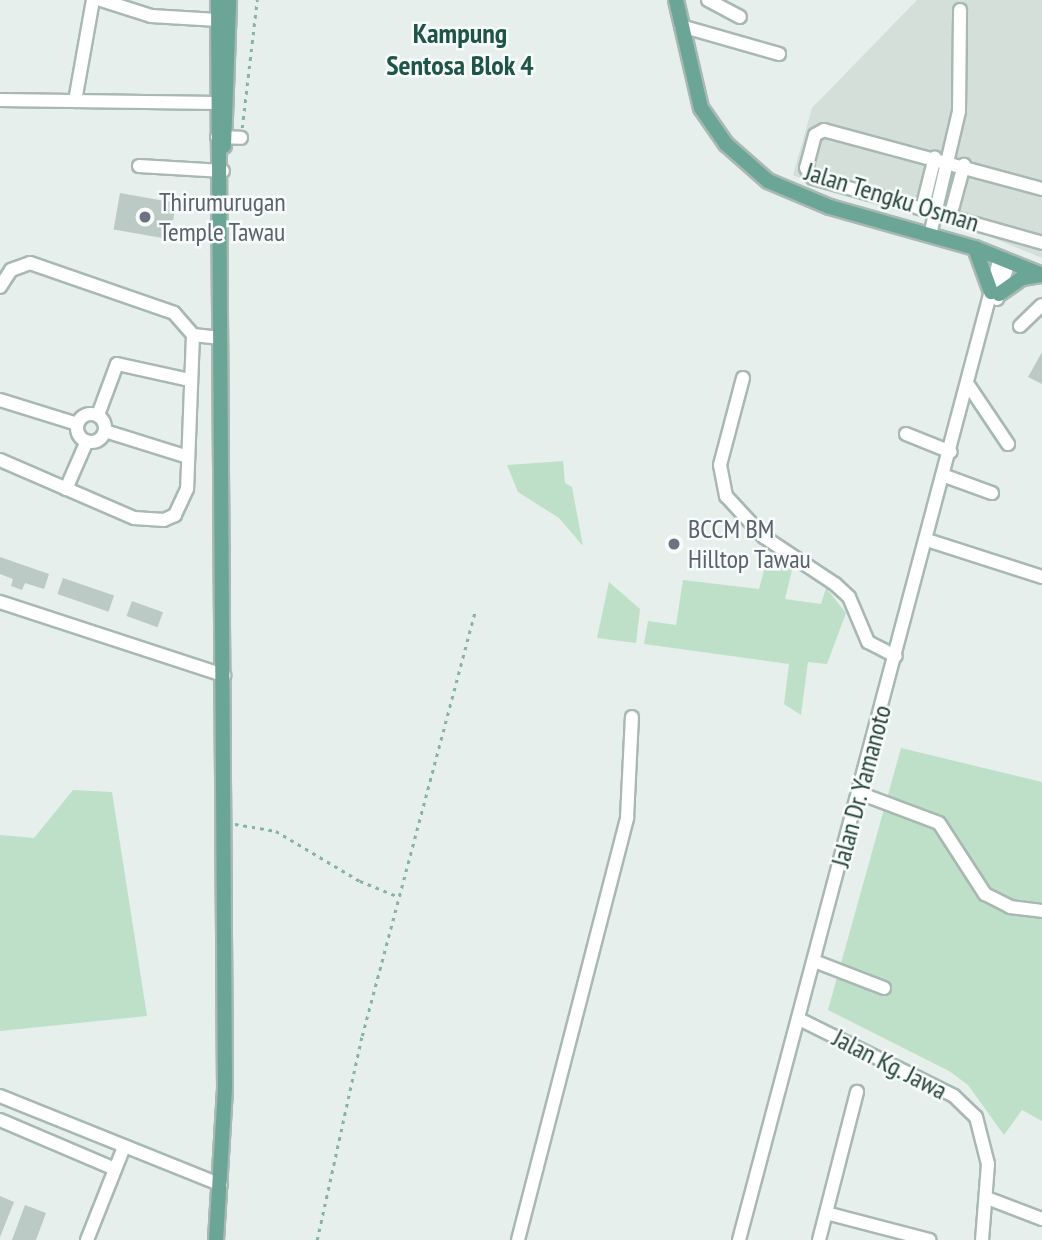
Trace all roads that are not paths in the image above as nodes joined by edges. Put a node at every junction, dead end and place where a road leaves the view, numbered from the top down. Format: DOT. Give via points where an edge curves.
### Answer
graph roads {
  1 [pos="93,0"];
  2 [pos="101,0"];
  3 [pos="218,0"];
  4 [pos="229,0"];
  5 [pos="676,0"];
  6 [pos="708,0"];
  7 [pos="960,10"];
  8 [pos="740,17"];
  9 [pos="218,20"];
  10 [pos="681,26"];
  11 [pos="779,54"];
  12 [pos="0,100"];
  13 [pos="75,101"];
  14 [pos="218,103"];
  15 [pos="228,138"];
  16 [pos="934,157"];
  17 [pos="948,160"];
  18 [pos="964,165"];
  19 [pos="139,166"];
  20 [pos="223,171"];
  21 [pos="1042,189"];
  22 [pos="923,205"];
  23 [pos="937,209"];
  24 [pos="951,213"];
  25 [pos="930,235"];
  26 [pos="1042,243"];
  27 [pos="975,248"];
  28 [pos="1005,259"];
  29 [pos="1042,275"];
  30 [pos="0,287"];
  31 [pos="995,293"];
  32 [pos="1042,305"];
  33 [pos="1020,326"];
  34 [pos="192,335"];
  35 [pos="221,338"];
  36 [pos="743,378"];
  37 [pos="190,380"];
  38 [pos="969,386"];
  39 [pos="0,400"];
  40 [pos="98,415"];
  41 [pos="77,424"];
  42 [pos="105,431"];
  43 [pos="905,434"];
  44 [pos="87,441"];
  45 [pos="1008,444"];
  46 [pos="951,452"];
  47 [pos="188,457"];
  48 [pos="0,460"];
  49 [pos="945,476"];
  50 [pos="66,489"];
  51 [pos="992,493"];
  52 [pos="928,540"];
  53 [pos="1042,577"];
  54 [pos="0,603"];
  55 [pos="896,656"];
  56 [pos="224,675"];
  57 [pos="632,717"];
  58 [pos="859,793"];
  59 [pos="1042,911"];
  60 [pos="814,961"];
  61 [pos="884,988"];
  62 [pos="799,1019"];
  63 [pos="857,1092"];
  64 [pos="1,1099"];
  65 [pos="0,1120"];
  66 [pos="124,1147"];
  67 [pos="115,1169"];
  68 [pos="221,1185"];
  69 [pos="987,1198"];
  70 [pos="826,1213"];
  71 [pos="1042,1219"];
  72 [pos="87,1240"];
  73 [pos="216,1240"];
  74 [pos="518,1240"];
  75 [pos="739,1240"];
  76 [pos="819,1240"];
  77 [pos="930,1240"];
  78 [pos="982,1240"];
  1 -- 13 [label="street"];
  2 -- 9 [label="street" via="152,16"];
  3 -- 9 [label="main road"];
  4 -- 15 [label="main road"];
  5 -- 10 [label="main road, Jalan Tengku Osman"];
  6 -- 8 [label="street"];
  7 -- 17 [label="street" via="963,77"];
  9 -- 14 [label="main road"];
  10 -- 11 [label="street"];
  10 -- 25 [label="main road, Jalan Tengku Osman" via="701,108 753,170 803,198"];
  12 -- 13 [label="street"];
  13 -- 14 [label="street"];
  14 -- 15 [label="main road"];
  15 -- 20 [label="main road" via="222,154"];
  16 -- 17 [label="street"];
  16 -- 22 [label="street"];
  16 -- 22 [label="street" via="824,130 815,135 806,168 813,178"];
  17 -- 18 [label="street"];
  17 -- 23 [label="street"];
  18 -- 21 [label="street"];
  18 -- 24 [label="street"];
  19 -- 20 [label="street"];
  20 -- 35 [label="main road"];
  22 -- 23 [label="street"];
  23 -- 24 [label="street"];
  23 -- 25 [label="street"];
  24 -- 26 [label="street"];
  25 -- 27 [label="main road, Jalan Tengku Osman"];
  27 -- 28 [label="main road, Jalan Tengku Osman"];
  27 -- 31 [label="main road"];
  28 -- 29 [label="main road, Jalan Tengku Osman"];
  28 -- 31 [label="street, Jalan Dr. Yamanoto"];
  29 -- 31 [label="main road" via="1022,278"];
  30 -- 34 [label="street" via="10,270 30,263 174,313"];
  31 -- 38 [label="street, Jalan Dr. Yamanoto"];
  32 -- 33 [label="street"];
  34 -- 35 [label="street"];
  34 -- 37 [label="street"];
  35 -- 56 [label="main road"];
  36 -- 55 [label="street" via="720,465 726,496 764,537 849,597 868,642"];
  37 -- 40 [label="street" via="117,364"];
  37 -- 47 [label="street"];
  38 -- 45 [label="street"];
  38 -- 46 [label="street, Jalan Dr. Yamanoto"];
  39 -- 41 [label="street"];
  40 -- 41 [label="street" via="85,415"];
  40 -- 42 [label="street"];
  41 -- 44 [label="street"];
  42 -- 44 [label="street" via="96,441"];
  42 -- 47 [label="street"];
  43 -- 46 [label="street"];
  44 -- 50 [label="street"];
  46 -- 49 [label="street, Jalan Dr. Yamanoto"];
  47 -- 50 [label="street" via="182,509 164,520 134,518"];
  48 -- 50 [label="street"];
  49 -- 51 [label="street"];
  49 -- 52 [label="street, Jalan Dr. Yamanoto"];
  52 -- 53 [label="street"];
  52 -- 55 [label="street, Jalan Dr. Yamanoto"];
  54 -- 56 [label="street"];
  55 -- 58 [label="street, Jalan Dr. Yamanoto"];
  56 -- 68 [label="main road"];
  57 -- 74 [label="street" via="627,818"];
  58 -- 59 [label="street" via="939,824 985,894 1010,907"];
  58 -- 60 [label="street, Jalan Dr. Yamanoto"];
  60 -- 61 [label="street"];
  60 -- 62 [label="street, Jalan Dr. Yamanoto"];
  62 -- 69 [label="street, Jalan Kg. Jawa" via="908,1071 966,1106 983,1130"];
  62 -- 75 [label="street, Jalan Dr. Yamanoto"];
  63 -- 70 [label="street"];
  64 -- 66 [label="street"];
  65 -- 67 [label="street"];
  66 -- 67 [label="street"];
  66 -- 68 [label="street"];
  67 -- 72 [label="street"];
  68 -- 73 [label="main road"];
  69 -- 71 [label="street"];
  69 -- 78 [label="street, Jalan Kg. Jawa"];
  70 -- 76 [label="street"];
  70 -- 77 [label="street"];
}
